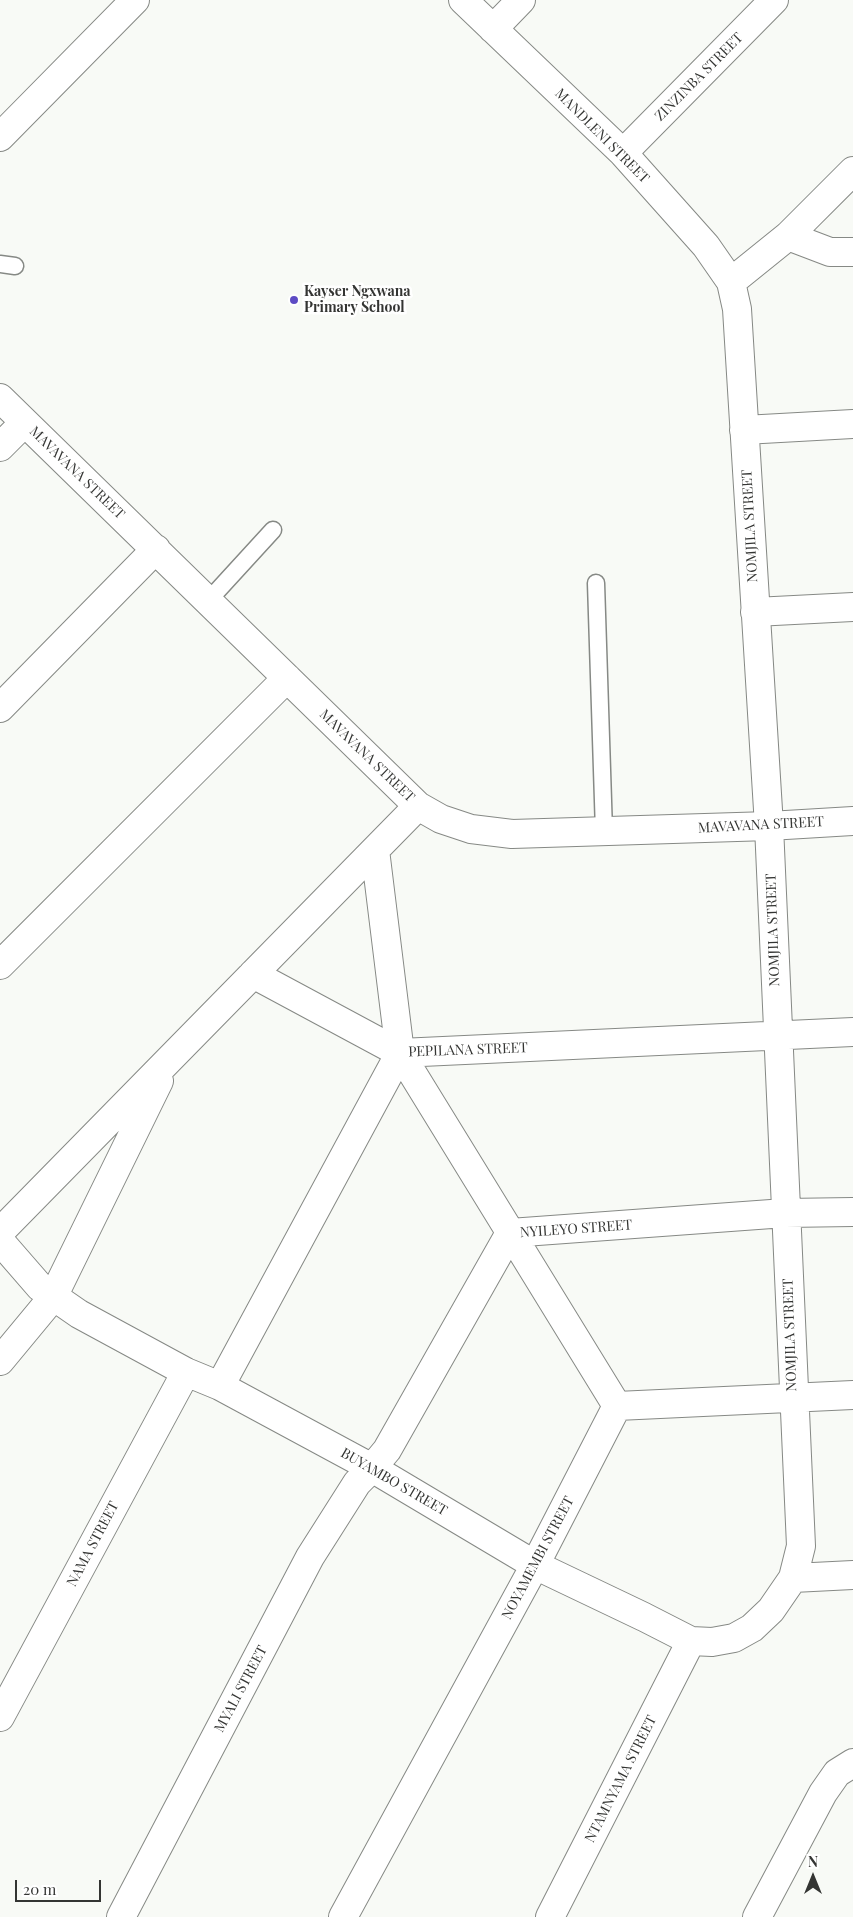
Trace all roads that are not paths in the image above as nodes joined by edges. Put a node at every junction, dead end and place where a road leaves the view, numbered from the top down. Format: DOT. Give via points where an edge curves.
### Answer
graph roads {
  1 [pos="135,0"];
  2 [pos="463,0"];
  3 [pos="521,0"];
  4 [pos="774,0"];
  5 [pos="492,29"];
  6 [pos="0,137"];
  7 [pos="623,153"];
  8 [pos="853,171"];
  9 [pos="788,236"];
  10 [pos="853,252"];
  11 [pos="731,282"];
  12 [pos="0,398"];
  13 [pos="24,423"];
  14 [pos="853,424"];
  15 [pos="744,430"];
  16 [pos="0,447"];
  17 [pos="273,530"];
  18 [pos="156,550"];
  19 [pos="596,583"];
  20 [pos="208,601"];
  21 [pos="853,607"];
  22 [pos="755,612"];
  23 [pos="286,678"];
  24 [pos="0,708"];
  25 [pos="418,806"];
  26 [pos="853,821"];
  27 [pos="769,826"];
  28 [pos="604,832"];
  29 [pos="375,850"];
  30 [pos="0,965"];
  31 [pos="253,974"];
  32 [pos="853,1032"];
  33 [pos="777,1037"];
  34 [pos="400,1053"];
  35 [pos="171,1057"];
  36 [pos="853,1212"];
  37 [pos="785,1214"];
  38 [pos="0,1232"];
  39 [pos="510,1233"];
  40 [pos="0,1241"];
  41 [pos="53,1297"];
  42 [pos="0,1361"];
  43 [pos="186,1372"];
  44 [pos="220,1386"];
  45 [pos="853,1395"];
  46 [pos="793,1397"];
  47 [pos="617,1406"];
  48 [pos="372,1468"];
  49 [pos="535,1565"];
  50 [pos="853,1575"];
  51 [pos="793,1578"];
  52 [pos="691,1641"];
  53 [pos="0,1717"];
  54 [pos="853,1763"];
  55 [pos="121,1917"];
  56 [pos="343,1917"];
  57 [pos="550,1917"];
  58 [pos="757,1917"];
  1 -- 6 [label="street"];
  2 -- 5 [label="street, MANDLENI STREET"];
  3 -- 5 [label="street"];
  4 -- 7 [label="street, ZINZINBA STREET"];
  5 -- 7 [label="street, MANDLENI STREET"];
  7 -- 11 [label="street, MANDLENI STREET" via="706,246"];
  8 -- 9 [label="street"];
  9 -- 10 [label="street" via="830,252"];
  9 -- 11 [label="street"];
  11 -- 15 [label="street, NOMJILA STREET" via="740,336"];
  12 -- 13 [label="street, MAVAVANA STREET"];
  13 -- 16 [label="street"];
  13 -- 18 [label="street, MAVAVANA STREET"];
  14 -- 15 [label="street"];
  15 -- 22 [label="street, NOMJILA STREET"];
  17 -- 20 [label="lane"];
  18 -- 20 [label="street, MAVAVANA STREET"];
  18 -- 24 [label="street"];
  19 -- 28 [label="lane"];
  20 -- 23 [label="street, MAVAVANA STREET"];
  21 -- 22 [label="street"];
  22 -- 27 [label="street, NOMJILA STREET"];
  23 -- 25 [label="street, MAVAVANA STREET"];
  23 -- 30 [label="street"];
  25 -- 28 [label="street, MAVAVANA STREET" via="441,819 471,829 512,834"];
  25 -- 29 [label="street"];
  26 -- 27 [label="street, MAVAVANA STREET"];
  27 -- 28 [label="street, MAVAVANA STREET"];
  27 -- 33 [label="street, NOMJILA STREET"];
  29 -- 31 [label="street"];
  29 -- 34 [label="street"];
  31 -- 34 [label="street"];
  31 -- 35 [label="street"];
  32 -- 33 [label="street, PEPILANA STREET"];
  33 -- 34 [label="street, PEPILANA STREET"];
  33 -- 37 [label="street, NOMJILA STREET"];
  34 -- 39 [label="street"];
  34 -- 44 [label="street, PEPILANA STREET"];
  35 -- 38 [label="street"];
  35 -- 41 [label="street"];
  36 -- 37 [label="street, NYILEYO STREET"];
  37 -- 39 [label="street, NYILEYO STREET"];
  37 -- 46 [label="street, NOMJILA STREET"];
  39 -- 47 [label="street"];
  39 -- 48 [label="street, NYILEYO STREET" via="387,1450"];
  40 -- 41 [label="street, BUYAMBO STREET" via="40,1287"];
  41 -- 42 [label="street"];
  41 -- 43 [label="street, BUYAMBO STREET"];
  43 -- 44 [label="street, BUYAMBO STREET"];
  43 -- 53 [label="street, NAMA STREET"];
  44 -- 48 [label="street, BUYAMBO STREET"];
  45 -- 46 [label="street"];
  46 -- 47 [label="street"];
  46 -- 51 [label="street, NOMJILA STREET" via="801,1546"];
  47 -- 49 [label="street, NOYAMEMBI STREET"];
  48 -- 49 [label="street, BUYAMBO STREET"];
  48 -- 55 [label="street, MYALI STREET" via="357,1483 310,1557"];
  49 -- 52 [label="street, BUYAMBO STREET"];
  49 -- 56 [label="street, NOYAMEMBI STREET"];
  50 -- 51 [label="street"];
  51 -- 52 [label="street, BUYAMBO STREET" via="771,1610 752,1628 734,1638"];
  52 -- 57 [label="street, NTAMNYAMA STREET"];
  54 -- 58 [label="street" via="837,1774 822,1793"];
}
